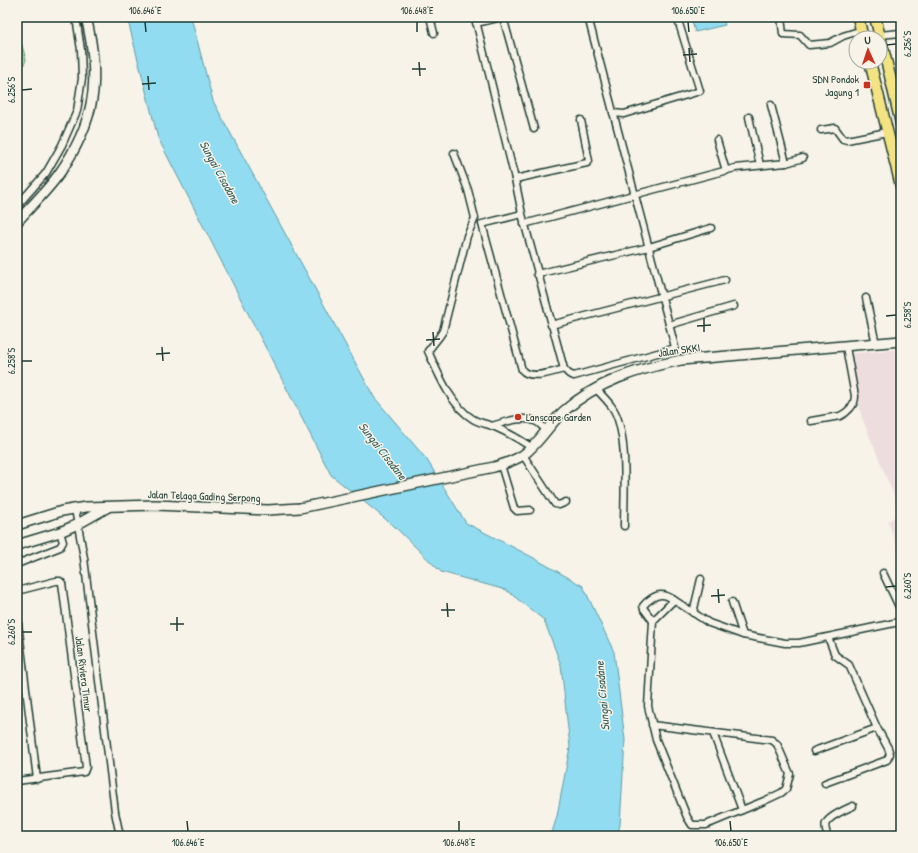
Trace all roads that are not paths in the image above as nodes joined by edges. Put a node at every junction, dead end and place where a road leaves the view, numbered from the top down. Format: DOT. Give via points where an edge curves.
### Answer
graph roads {
  1 [pos="76,17"];
  2 [pos="86,17"];
  3 [pos="430,17"];
  4 [pos="502,17"];
  5 [pos="588,17"];
  6 [pos="677,17"];
  7 [pos="781,17"];
  8 [pos="858,17"];
  9 [pos="875,17"];
  10 [pos="476,20"];
  11 [pos="861,30"];
  12 [pos="878,30"];
  13 [pos="434,33"];
  14 [pos="901,33"];
  15 [pos="888,34"];
  16 [pos="848,35"];
  17 [pos="888,69"];
  18 [pos="872,70"];
  19 [pos="771,105"];
  20 [pos="613,113"];
  21 [pos="749,117"];
  22 [pos="581,120"];
  23 [pos="901,122"];
  24 [pos="534,129"];
  25 [pos="821,130"];
  26 [pos="886,132"];
  27 [pos="717,140"];
  28 [pos="454,153"];
  29 [pos="803,158"];
  30 [pos="786,163"];
  31 [pos="760,165"];
  32 [pos="726,171"];
  33 [pos="515,179"];
  34 [pos="901,186"];
  35 [pos="635,194"];
  36 [pos="17,206"];
  37 [pos="522,214"];
  38 [pos="17,222"];
  39 [pos="524,224"];
  40 [pos="711,228"];
  41 [pos="649,247"];
  42 [pos="537,274"];
  43 [pos="726,280"];
  44 [pos="662,296"];
  45 [pos="866,298"];
  46 [pos="734,306"];
  47 [pos="552,325"];
  48 [pos="669,325"];
  49 [pos="901,341"];
  50 [pos="876,344"];
  51 [pos="846,347"];
  52 [pos="564,369"];
  53 [pos="595,388"];
  54 [pos="811,421"];
  55 [pos="492,426"];
  56 [pos="546,430"];
  57 [pos="531,447"];
  58 [pos="523,455"];
  59 [pos="498,466"];
  60 [pos="566,502"];
  61 [pos="108,507"];
  62 [pos="75,509"];
  63 [pos="530,510"];
  64 [pos="78,524"];
  65 [pos="17,525"];
  66 [pos="624,526"];
  67 [pos="60,532"];
  68 [pos="17,545"];
  69 [pos="17,564"];
  70 [pos="884,573"];
  71 [pos="701,579"];
  72 [pos="17,591"];
  73 [pos="674,600"];
  74 [pos="732,602"];
  75 [pos="901,611"];
  76 [pos="693,613"];
  77 [pos="17,615"];
  78 [pos="653,621"];
  79 [pos="900,622"];
  80 [pos="743,635"];
  81 [pos="828,637"];
  82 [pos="652,725"];
  83 [pos="877,728"];
  84 [pos="713,733"];
  85 [pos="814,751"];
  86 [pos="37,779"];
  87 [pos="17,781"];
  88 [pos="825,783"];
  89 [pos="853,806"];
  90 [pos="742,810"];
  91 [pos="120,836"];
  92 [pos="827,836"];
  1 -- 36 [label="street" via="82,78 78,111 46,173"];
  2 -- 38 [label="main road" via="94,71 90,112 71,154 58,175"];
  3 -- 13 [label="street"];
  4 -- 10 [label="street"];
  4 -- 24 [label="street"];
  5 -- 20 [label="street"];
  6 -- 20 [label="street" via="700,91 624,114"];
  7 -- 16 [label="street" via="784,34 800,35 809,45 830,43"];
  8 -- 11 [label="main road"];
  9 -- 12 [label="main road"];
  10 -- 33 [label="street"];
  14 -- 15 [label="street"];
  17 -- 23 [label="main road"];
  18 -- 26 [label="main road"];
  19 -- 30 [label="street"];
  20 -- 35 [label="street"];
  21 -- 31 [label="street"];
  22 -- 33 [label="street" via="589,161 587,163"];
  25 -- 26 [label="street" via="835,128 846,140"];
  26 -- 34 [label="main road"];
  27 -- 32 [label="street"];
  28 -- 55 [label="street" via="475,218 467,236 443,331 428,351 448,392 458,405 473,420"];
  29 -- 30 [label="street"];
  30 -- 31 [label="street"];
  31 -- 32 [label="street"];
  32 -- 35 [label="street"];
  33 -- 37 [label="street"];
  35 -- 39 [label="street"];
  35 -- 41 [label="street"];
  37 -- 39 [label="street"];
  37 -- 52 [label="street" via="482,224 522,370 529,374 544,374"];
  39 -- 42 [label="street"];
  40 -- 41 [label="street"];
  41 -- 42 [label="street"];
  41 -- 44 [label="street"];
  42 -- 47 [label="street"];
  43 -- 44 [label="street"];
  44 -- 47 [label="street"];
  44 -- 48 [label="street"];
  45 -- 50 [label="street"];
  46 -- 48 [label="street"];
  47 -- 52 [label="street"];
  48 -- 52 [label="street" via="675,343 672,349 574,376"];
  49 -- 50 [label="main road, Jalan SKKI"];
  50 -- 51 [label="main road, Jalan SKKI"];
  51 -- 53 [label="main road, Jalan SKKI" via="681,360 646,367"];
  51 -- 54 [label="street" via="855,396 854,404 840,416"];
  53 -- 56 [label="main road, Jalan SKKI" via="564,411"];
  53 -- 66 [label="street" via="612,407 620,427 624,453"];
  55 -- 56 [label="street" via="506,421 528,420 536,421"];
  55 -- 57 [label="street"];
  56 -- 57 [label="main road, Jalan SKKI"];
  57 -- 58 [label="main road, Jalan SKKI"];
  58 -- 59 [label="main road, Jalan SKKI"];
  58 -- 60 [label="street" via="555,504"];
  59 -- 61 [label="main road, Jalan Telaga Gading Serpong" via="300,508 268,510 156,505"];
  59 -- 63 [label="street" via="514,508"];
  61 -- 62 [label="main road, Jalan Telaga Gading Serpong"];
  61 -- 64 [label="main road, Jalan Telaga Gading Serpong"];
  62 -- 64 [label="street"];
  62 -- 65 [label="main road, Jalan Telaga Gading Serpong" via="62,510"];
  64 -- 67 [label="main road, Jalan Telaga Gading Serpong"];
  64 -- 91 [label="street"];
  67 -- 68 [label="main road, Jalan Telaga Gading Serpong"];
  67 -- 69 [label="street" via="63,542 60,547"];
  70 -- 75 [label="street"];
  71 -- 76 [label="street"];
  72 -- 86 [label="street, Jalan Riviera Timur" via="60,581 62,583 85,770"];
  73 -- 76 [label="street"];
  73 -- 78 [label="street"];
  73 -- 78 [label="street" via="664,594 646,602 644,609"];
  74 -- 80 [label="street"];
  76 -- 80 [label="street" via="709,623"];
  77 -- 86 [label="street"];
  78 -- 82 [label="street" via="648,706"];
  79 -- 81 [label="street"];
  80 -- 81 [label="street" via="785,643"];
  81 -- 83 [label="street" via="835,655 849,665"];
  82 -- 84 [label="street"];
  82 -- 90 [label="street" via="692,825 706,825"];
  83 -- 85 [label="street"];
  83 -- 88 [label="street" via="890,754 887,760"];
  84 -- 90 [label="street"];
  84 -- 90 [label="street" via="772,740 777,744 790,774 784,792"];
  86 -- 87 [label="street"];
  89 -- 92 [label="street" via="841,811 827,822"];
}
